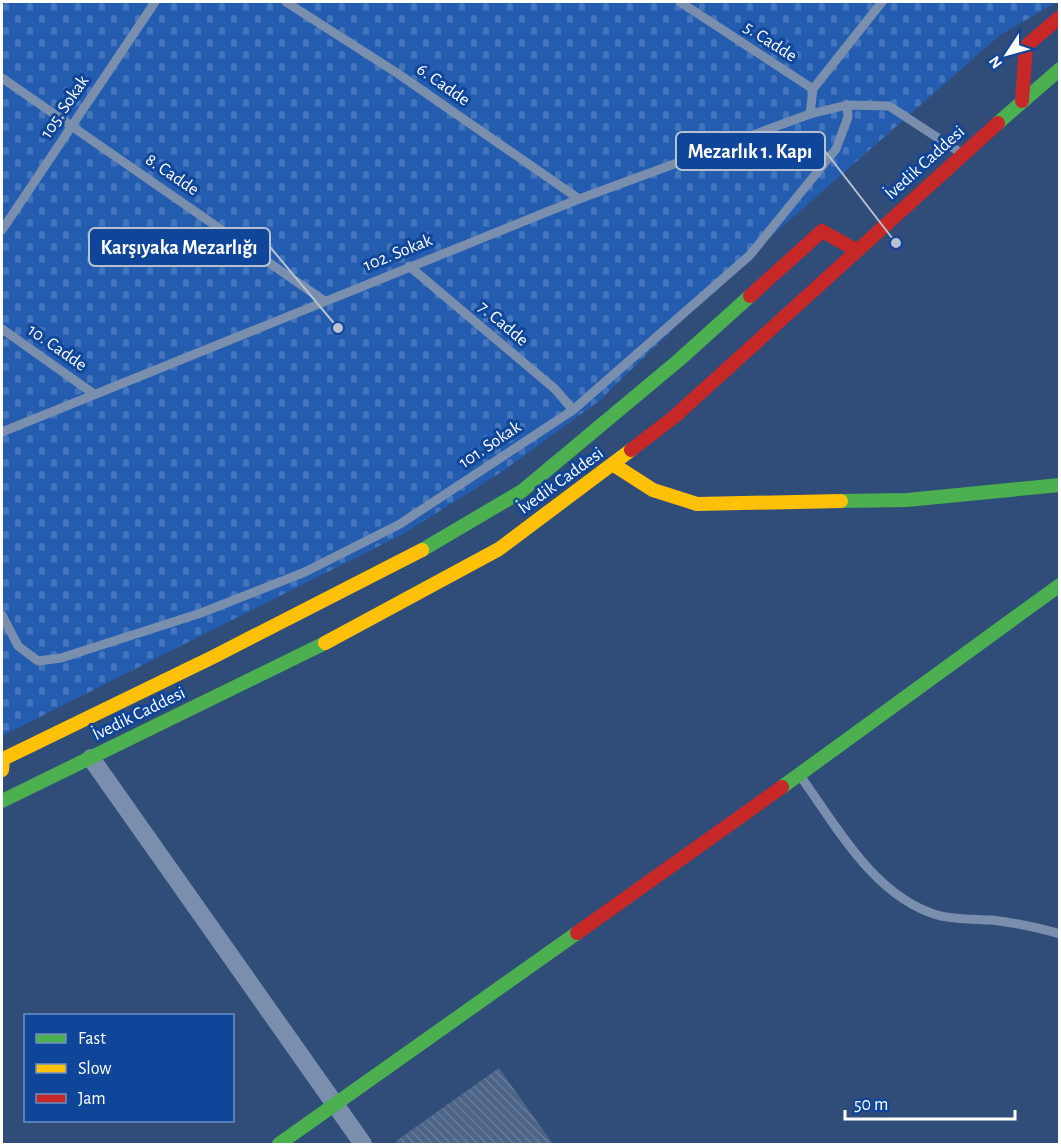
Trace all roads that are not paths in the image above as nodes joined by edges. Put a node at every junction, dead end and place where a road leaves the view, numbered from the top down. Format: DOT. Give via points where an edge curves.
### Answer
graph roads {
  1 [pos="155,2"];
  2 [pos="286,2"];
  3 [pos="680,2"];
  4 [pos="882,2"];
  5 [pos="1059,18"];
  6 [pos="1059,69"];
  7 [pos="2,78"];
  8 [pos="813,89"];
  9 [pos="1022,100"];
  10 [pos="847,105"];
  11 [pos="810,114"];
  12 [pos="72,127"];
  13 [pos="962,154"];
  14 [pos="579,198"];
  15 [pos="2,230"];
  16 [pos="856,250"];
  17 [pos="409,266"];
  18 [pos="323,300"];
  19 [pos="2,329"];
  20 [pos="94,394"];
  21 [pos="573,410"];
  22 [pos="2,432"];
  23 [pos="614,465"];
  24 [pos="1059,485"];
  25 [pos="1059,585"];
  26 [pos="341,602"];
  27 [pos="2,615"];
  28 [pos="353,629"];
  29 [pos="91,758"];
  30 [pos="2,770"];
  31 [pos="799,775"];
  32 [pos="2,801"];
  33 [pos="1059,934"];
  34 [pos="335,1104"];
  35 [pos="279,1144"];
  36 [pos="363,1144"];
  1 -- 12 [label="lane, 105. Sokak"];
  2 -- 14 [label="lane, 6. Cadde"];
  3 -- 8 [label="lane, 5. Cadde"];
  4 -- 8 [label="lane"];
  5 -- 9 [label="street" via="1026,46"];
  6 -- 9 [label="street, İvedik Caddesi"];
  7 -- 12 [label="lane, 8. Cadde"];
  8 -- 11 [label="lane"];
  9 -- 13 [label="street, İvedik Caddesi"];
  10 -- 11 [label="lane, 102. Sokak"];
  10 -- 13 [label="lane, 102. Sokak" via="889,106"];
  10 -- 21 [label="lane, 101. Sokak" via="848,117 836,149 750,255"];
  11 -- 14 [label="lane, 102. Sokak"];
  12 -- 15 [label="lane, 105. Sokak"];
  12 -- 18 [label="lane, 8. Cadde"];
  13 -- 16 [label="street, İvedik Caddesi"];
  14 -- 17 [label="lane, 102. Sokak"];
  16 -- 23 [label="street, İvedik Caddesi"];
  16 -- 26 [label="street" via="822,231 651,391 522,491"];
  17 -- 18 [label="lane, 102. Sokak"];
  17 -- 21 [label="lane, 7. Cadde" via="555,389"];
  18 -- 20 [label="lane, 102. Sokak"];
  19 -- 20 [label="lane, 10. Cadde"];
  20 -- 22 [label="lane, 102. Sokak"];
  21 -- 27 [label="lane, 101. Sokak" via="400,524 305,572 201,613 61,658 38,661 18,646"];
  23 -- 24 [label="street" via="637,483 668,498 697,504 907,500"];
  23 -- 28 [label="street, İvedik Caddesi" via="499,549"];
  25 -- 31 [label="street"];
  26 -- 28 [label="street"];
  26 -- 30 [label="street" via="3,759"];
  28 -- 29 [label="street, İvedik Caddesi"];
  29 -- 32 [label="street, İvedik Caddesi"];
  29 -- 34 [label="street"];
  31 -- 33 [label="lane" via="855,853 910,903 938,915 1024,924"];
  31 -- 34 [label="street"];
  34 -- 35 [label="street"];
  34 -- 36 [label="street"];
}
